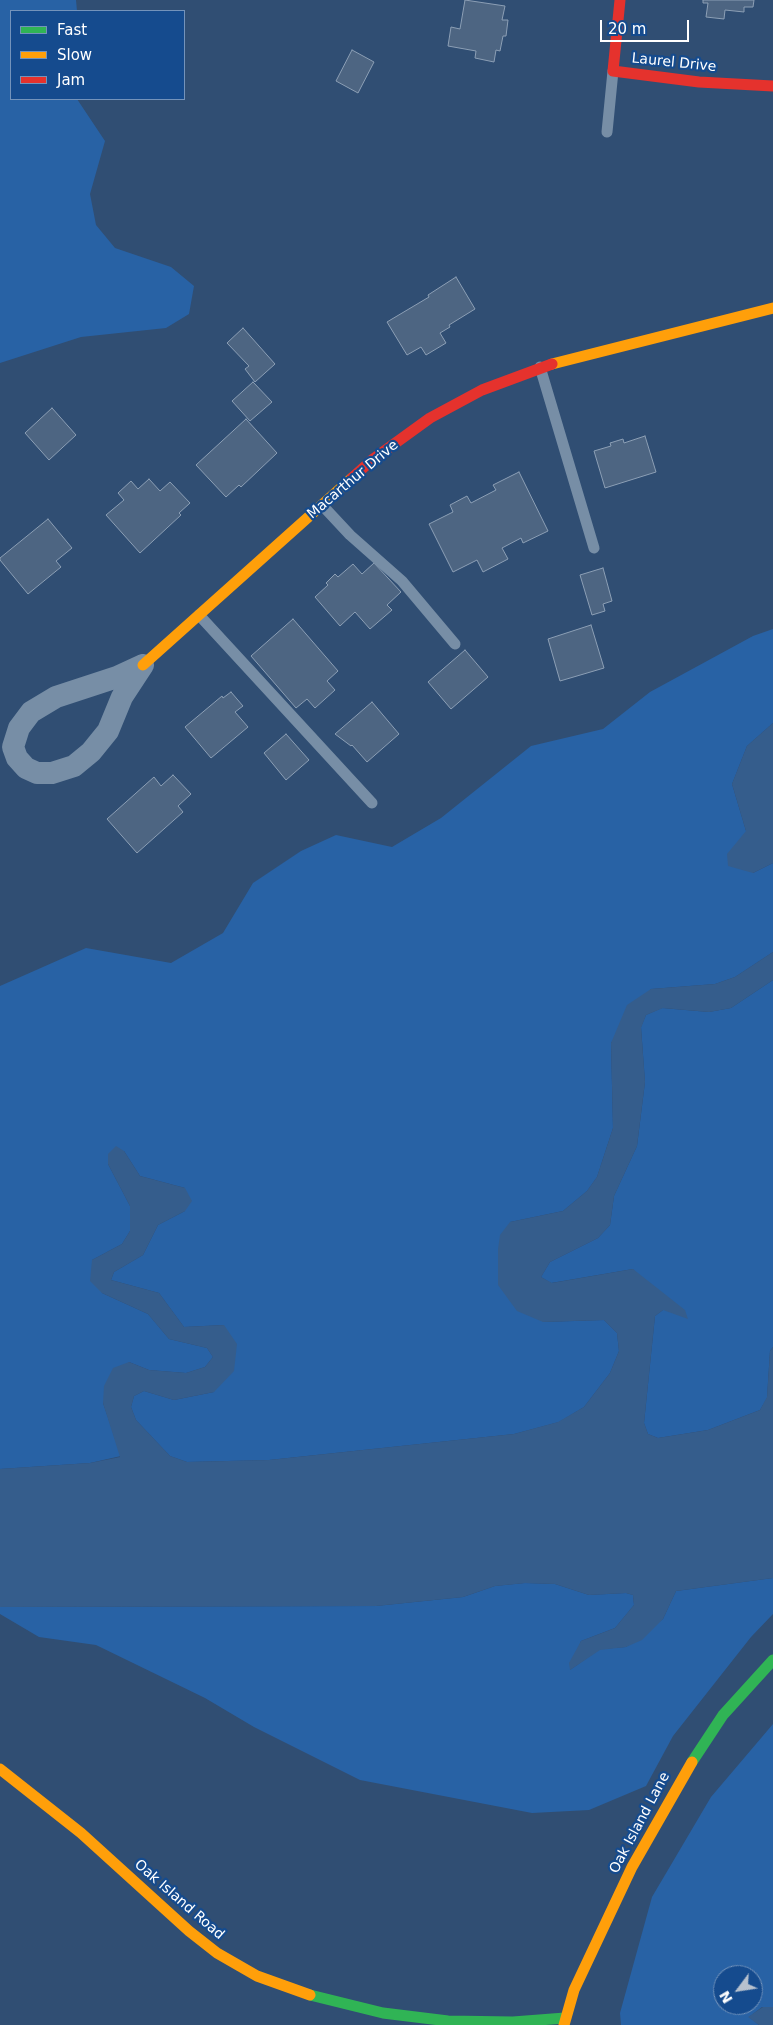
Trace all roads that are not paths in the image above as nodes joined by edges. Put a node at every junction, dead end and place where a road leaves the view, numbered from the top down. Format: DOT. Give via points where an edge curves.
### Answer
graph roads {
  1 [pos="620,0"];
  2 [pos="613,71"];
  3 [pos="773,86"];
  4 [pos="606,132"];
  5 [pos="773,308"];
  6 [pos="540,367"];
  7 [pos="322,505"];
  8 [pos="594,548"];
  9 [pos="199,614"];
  10 [pos="455,644"];
  11 [pos="143,665"];
  12 [pos="372,803"];
  13 [pos="773,1660"];
  14 [pos="0,1769"];
  15 [pos="565,2022"];
  1 -- 2 [label="street, Laurel Drive"];
  2 -- 3 [label="street, Laurel Drive" via="699,82"];
  2 -- 4 [label="lane"];
  5 -- 6 [label="street, Macarthur Drive"];
  6 -- 7 [label="street, Macarthur Drive" via="482,390 430,418 372,460"];
  6 -- 8 [label="lane"];
  7 -- 9 [label="street, Macarthur Drive"];
  7 -- 10 [label="lane" via="350,535 402,580"];
  9 -- 11 [label="street, Macarthur Drive"];
  9 -- 12 [label="lane"];
  11 -- 11 [label="street, Macarthur Drive" via="56,697 31,712 19,728 13,747 17,758 26,768 37,773 52,774 74,766 91,752 108,730 122,697"];
  13 -- 15 [label="street, Oak Island Lane" via="723,1715 684,1772 628,1876 574,1990"];
  14 -- 15 [label="street, Oak Island Road" via="81,1834 189,1931 257,1976 318,1998 382,2013 448,2021"];
}
